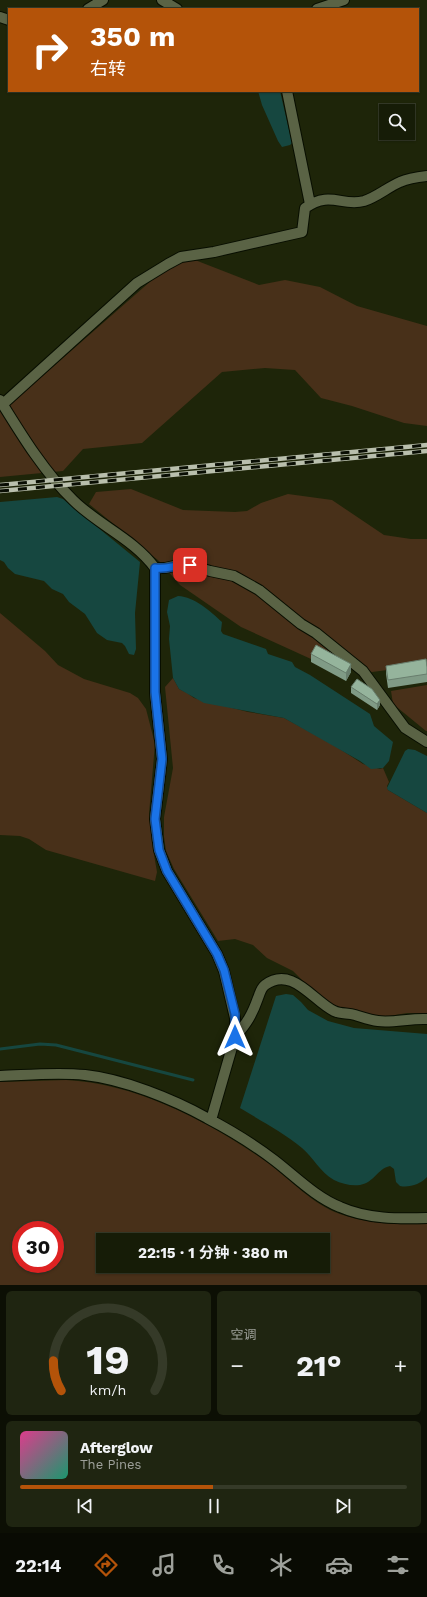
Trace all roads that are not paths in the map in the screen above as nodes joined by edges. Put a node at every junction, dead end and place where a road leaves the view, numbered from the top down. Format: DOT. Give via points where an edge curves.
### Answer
graph roads {
  1 [pos="102,0"];
  2 [pos="162,0"];
  3 [pos="344,0"];
  4 [pos="90,8"];
  5 [pos="174,8"];
  6 [pos="320,8"];
  7 [pos="287,92"];
  8 [pos="427,176"];
  9 [pos="310,204"];
  10 [pos="1,402"];
  11 [pos="155,568"];
  12 [pos="427,742"];
  13 [pos="427,1019"];
  14 [pos="235,1037"];
  15 [pos="0,1076"];
  16 [pos="211,1120"];
  17 [pos="427,1218"];
  1 -- 4 [label="street"];
  2 -- 5 [label="street"];
  3 -- 6 [label="street"];
  7 -- 9 [label="street"];
  8 -- 9 [label="street" via="399,182 366,200 354,202 323,199"];
  9 -- 10 [label="street" via="305,208 302,232 181,257 137,283"];
  10 -- 11 [label="street" via="47,471 69,496 142,553"];
  11 -- 12 [label="street" via="190,565 234,576 259,590 363,671 405,728"];
  11 -- 14 [label="street" via="155,692 162,759 155,819 159,850 167,871 224,970 235,1014"];
  13 -- 14 [label="street" via="379,1022 337,1012 322,1004 298,983 277,980 262,987 252,1016"];
  14 -- 16 [label="street"];
  15 -- 16 [label="street" via="66,1074 100,1077 151,1093"];
  16 -- 17 [label="street" via="263,1152 333,1204 377,1216"];
}
